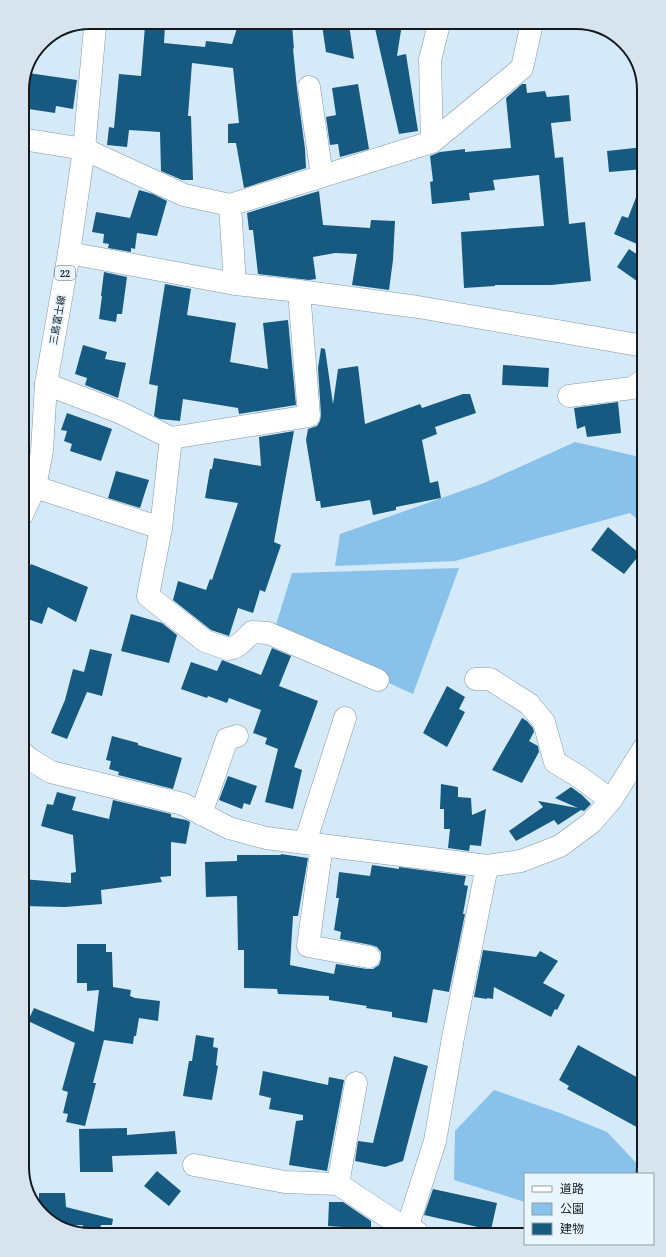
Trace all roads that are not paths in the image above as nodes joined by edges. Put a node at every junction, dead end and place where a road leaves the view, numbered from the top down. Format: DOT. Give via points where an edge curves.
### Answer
graph roads {
  1 [pos="95,29"];
  2 [pos="438,29"];
  3 [pos="531,29"];
  4 [pos="309,87"];
  5 [pos="29,140"];
  6 [pos="432,142"];
  7 [pos="84,149"];
  8 [pos="322,176"];
  9 [pos="230,205"];
  10 [pos="69,253"];
  11 [pos="235,284"];
  12 [pos="299,291"];
  13 [pos="637,345"];
  14 [pos="46,384"];
  15 [pos="637,385"];
  16 [pos="570,396"];
  17 [pos="171,438"];
  18 [pos="35,487"];
  19 [pos="29,500"];
  20 [pos="161,528"];
  21 [pos="476,679"];
  22 [pos="378,680"];
  23 [pos="345,718"];
  24 [pos="237,736"];
  25 [pos="29,759"];
  26 [pos="637,759"];
  27 [pos="610,800"];
  28 [pos="201,814"];
  29 [pos="314,844"];
  30 [pos="487,866"];
  31 [pos="369,958"];
  32 [pos="356,1083"];
  33 [pos="194,1165"];
  34 [pos="338,1184"];
  35 [pos="405,1228"];
  36 [pos="411,1228"];
  1 -- 7 [label="street, 三島富士線 / 22"];
  2 -- 6 [label="street" via="430,60"];
  3 -- 6 [label="street" via="522,68"];
  4 -- 8 [label="street"];
  5 -- 7 [label="street"];
  6 -- 8 [label="street"];
  7 -- 9 [label="street" via="184,195"];
  7 -- 10 [label="street, 三島富士線 / 22"];
  8 -- 9 [label="street"];
  9 -- 11 [label="street"];
  10 -- 11 [label="street"];
  10 -- 14 [label="street, 三島富士線 / 22"];
  11 -- 12 [label="street"];
  12 -- 13 [label="street" via="418,307"];
  12 -- 17 [label="street" via="309,416"];
  14 -- 17 [label="street" via="119,412"];
  14 -- 18 [label="street, 三島富士線 / 22" via="42,451"];
  15 -- 16 [label="street" via="632,388"];
  17 -- 20 [label="street"];
  18 -- 19 [label="street, 三島富士線 / 22"];
  18 -- 20 [label="street"];
  20 -- 22 [label="street" via="148,596 205,641 232,649 252,632 268,633"];
  21 -- 27 [label="street" via="490,679 529,704 544,722 555,762"];
  23 -- 29 [label="street"];
  24 -- 28 [label="street" via="227,739"];
  25 -- 28 [label="street" via="51,772 183,804"];
  26 -- 27 [label="street"];
  27 -- 30 [label="street" via="591,823 560,846 521,861"];
  28 -- 29 [label="street" via="229,828 266,838"];
  29 -- 30 [label="street"];
  29 -- 31 [label="street" via="308,946"];
  30 -- 36 [label="street" via="435,1141"];
  32 -- 34 [label="street"];
  33 -- 34 [label="street" via="285,1182"];
  34 -- 35 [label="street"];
}
